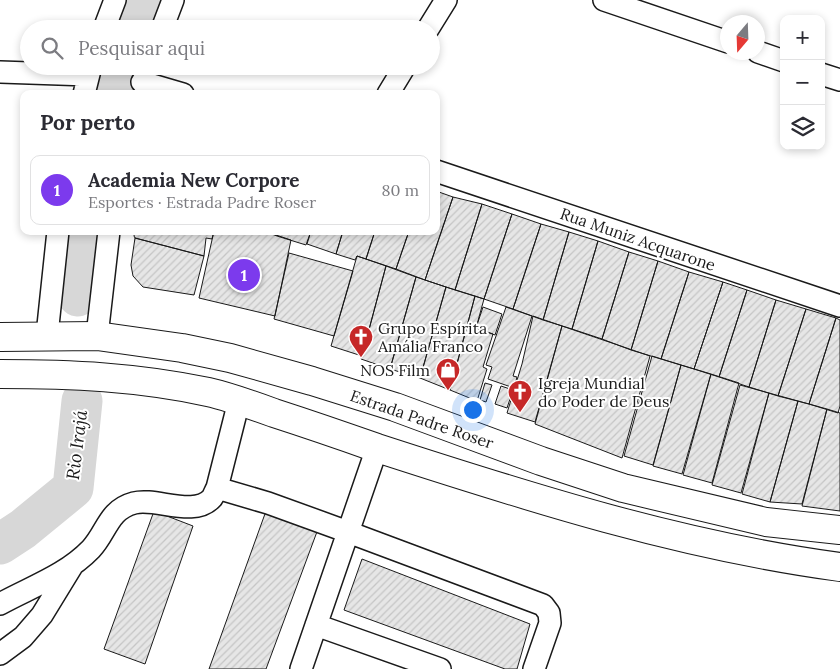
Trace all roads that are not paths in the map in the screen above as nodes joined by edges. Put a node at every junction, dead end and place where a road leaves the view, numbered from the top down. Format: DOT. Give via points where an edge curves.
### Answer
graph roads {
  1 [pos="115,0"];
  2 [pos="173,0"];
  3 [pos="446,0"];
  4 [pos="604,0"];
  5 [pos="107,20"];
  6 [pos="165,20"];
  7 [pos="434,20"];
  8 [pos="720,39"];
  9 [pos="765,54"];
  10 [pos="781,60"];
  11 [pos="0,72"];
  12 [pos="20,73"];
  13 [pos="44,75"];
  14 [pos="400,75"];
  15 [pos="825,75"];
  16 [pos="87,78"];
  17 [pos="840,80"];
  18 [pos="143,81"];
  19 [pos="171,90"];
  20 [pos="390,90"];
  21 [pos="440,172"];
  22 [pos="58,235"];
  23 [pos="109,235"];
  24 [pos="840,306"];
  25 [pos="47,335"];
  26 [pos="97,336"];
  27 [pos="0,337"];
  28 [pos="0,374"];
  29 [pos="240,401"];
  30 [pos="377,448"];
  31 [pos="217,488"];
  32 [pos="840,530"];
  33 [pos="348,532"];
  34 [pos="72,566"];
  35 [pos="840,567"];
  36 [pos="0,604"];
  37 [pos="316,624"];
  38 [pos="0,654"];
  39 [pos="301,669"];
  40 [pos="440,669"];
  41 [pos="534,669"];
  1 -- 5 [label="street"];
  2 -- 6 [label="street"];
  3 -- 7 [label="street"];
  4 -- 8 [label="street"];
  9 -- 10 [label="street"];
  11 -- 12 [label="street"];
  13 -- 16 [label="street"];
  14 -- 20 [label="street"];
  15 -- 17 [label="street"];
  18 -- 19 [label="street"];
  21 -- 24 [label="street, Rua Muniz Acquarone"];
  22 -- 25 [label="street"];
  23 -- 26 [label="street"];
  25 -- 26 [label="main road, Estrada Padre Roser"];
  25 -- 27 [label="main road, Estrada Padre Roser"];
  26 -- 32 [label="main road, Estrada Padre Roser" via="182,348 312,381 623,488 772,524"];
  28 -- 29 [label="main road" via="124,378 210,392"];
  29 -- 30 [label="main road"];
  29 -- 31 [label="street"];
  30 -- 33 [label="street"];
  30 -- 35 [label="main road" via="601,517 719,546"];
  31 -- 33 [label="street"];
  31 -- 34 [label="street" via="212,498 201,505 189,507 136,502 122,507 107,522 93,547"];
  33 -- 37 [label="street"];
  33 -- 41 [label="street" via="543,605 549,613 550,622"];
  34 -- 36 [label="street"];
  34 -- 38 [label="street" via="42,615"];
  37 -- 39 [label="street"];
  37 -- 40 [label="street"];
}
